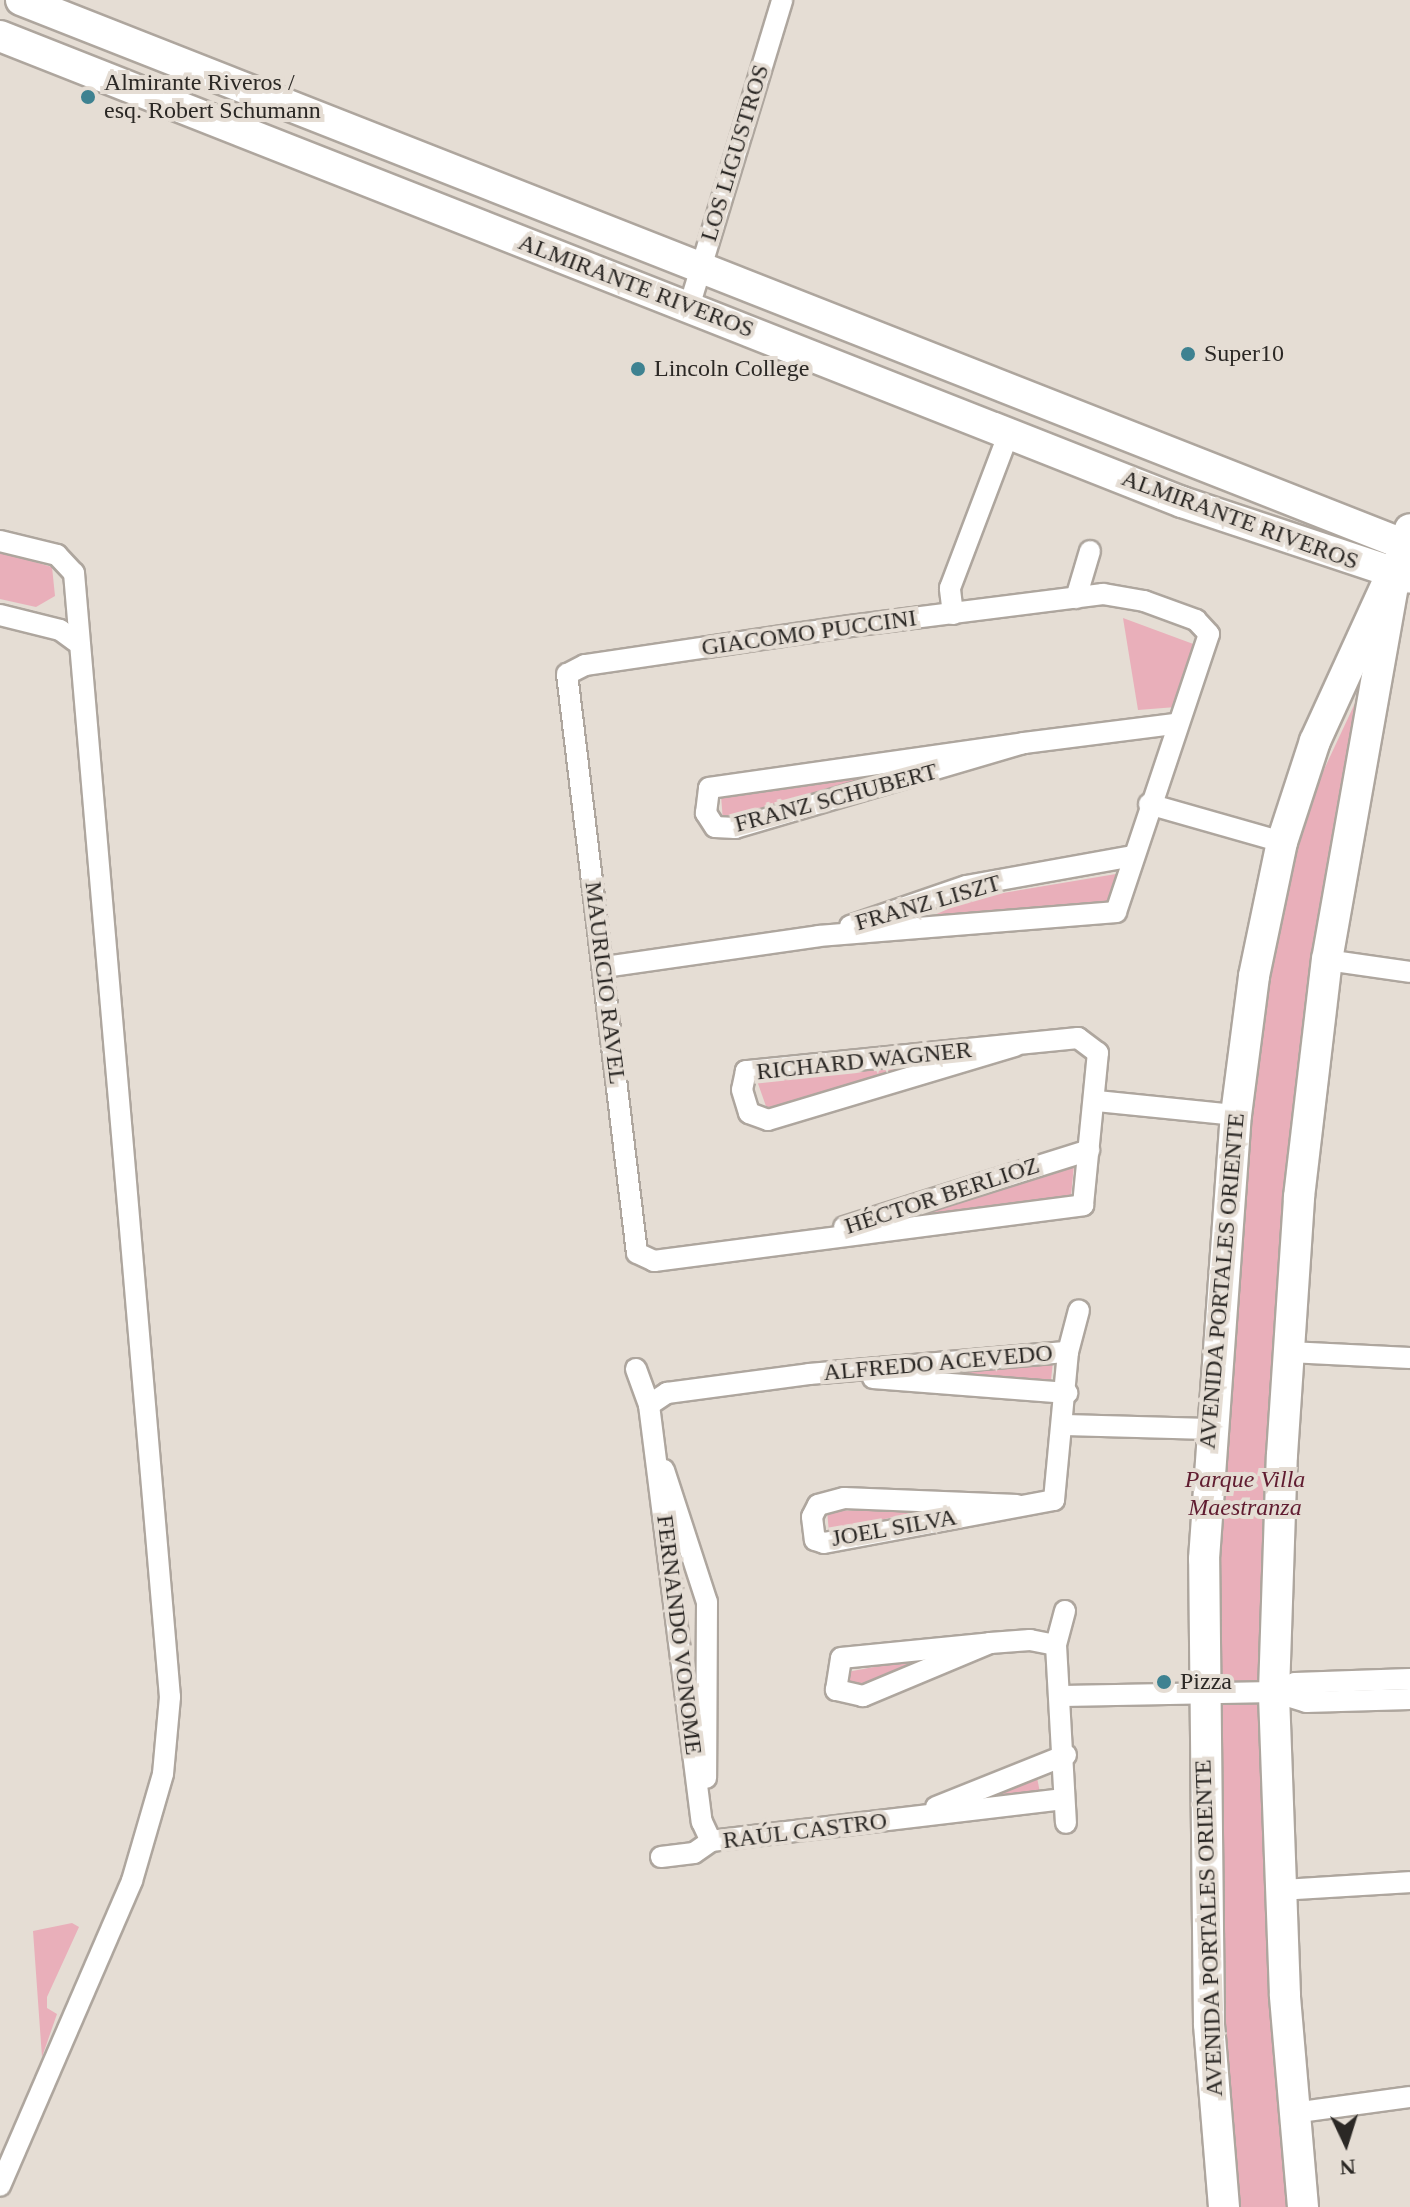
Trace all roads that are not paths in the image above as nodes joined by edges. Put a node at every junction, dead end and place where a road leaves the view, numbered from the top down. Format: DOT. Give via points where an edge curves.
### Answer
graph roads {
  1 [pos="21,0"];
  2 [pos="782,0"];
  3 [pos="0,36"];
  4 [pos="701,266"];
  5 [pos="689,307"];
  6 [pos="1009,433"];
  7 [pos="1408,540"];
  8 [pos="0,541"];
  9 [pos="1090,551"];
  10 [pos="1402,576"];
  11 [pos="1076,598"];
  12 [pos="953,614"];
  13 [pos="0,615"];
  14 [pos="75,641"];
  15 [pos="1341,677"];
  16 [pos="1375,691"];
  17 [pos="564,696"];
  18 [pos="1175,724"];
  19 [pos="1024,743"];
  20 [pos="1149,804"];
  21 [pos="1282,842"];
  22 [pos="1132,856"];
  23 [pos="819,936"];
  24 [pos="1327,960"];
  25 [pos="605,967"];
  26 [pos="1410,972"];
  27 [pos="1015,1046"];
  28 [pos="1097,1101"];
  29 [pos="1236,1115"];
  30 [pos="1089,1150"];
  31 [pos="795,1243"];
  32 [pos="654,1261"];
  33 [pos="1079,1310"];
  34 [pos="1068,1352"];
  35 [pos="1289,1352"];
  36 [pos="1410,1358"];
  37 [pos="636,1369"];
  38 [pos="809,1374"];
  39 [pos="1067,1393"];
  40 [pos="649,1405"];
  41 [pos="1066,1425"];
  42 [pos="1208,1429"];
  43 [pos="655,1449"];
  44 [pos="1017,1505"];
  45 [pos="1065,1611"];
  46 [pos="990,1643"];
  47 [pos="1056,1645"];
  48 [pos="1410,1679"];
  49 [pos="1274,1692"];
  50 [pos="1202,1695"];
  51 [pos="1063,1696"];
  52 [pos="1410,1699"];
  53 [pos="1066,1755"];
  54 [pos="1061,1799"];
  55 [pos="906,1819"];
  56 [pos="1066,1823"];
  57 [pos="707,1832"];
  58 [pos="661,1857"];
  59 [pos="1410,1882"];
  60 [pos="1281,1890"];
  61 [pos="1410,2097"];
  62 [pos="1293,2113"];
  63 [pos="0,2186"];
  64 [pos="1224,2207"];
  65 [pos="1303,2207"];
  1 -- 4 [label="street, ALMIRANTE RIVEROS"];
  2 -- 4 [label="street, LOS LIGUSTROS"];
  3 -- 5 [label="street, ALMIRANTE RIVEROS"];
  4 -- 5 [label="street, LOS LIGUSTROS"];
  4 -- 7 [label="street, ALMIRANTE RIVEROS"];
  5 -- 6 [label="street, ALMIRANTE RIVEROS"];
  6 -- 10 [label="street, ALMIRANTE RIVEROS" via="1241,524"];
  6 -- 12 [label="street" via="950,588"];
  7 -- 10 [label="street, AVENIDA PORTALES ORIENTE"];
  8 -- 14 [label="street" via="69,563"];
  9 -- 11 [label="street"];
  10 -- 15 [label="street, AVENIDA PORTALES ORIENTE"];
  10 -- 16 [label="street, AVENIDA PORTALES ORIENTE"];
  11 -- 12 [label="street, GIACOMO PUCCINI"];
  11 -- 18 [label="street, GIACOMO PUCCINI" via="1144,601 1196,620 1209,634"];
  12 -- 17 [label="street, GIACOMO PUCCINI" via="585,665 567,674"];
  13 -- 14 [label="street" via="60,630"];
  14 -- 63 [label="street" via="170,1712 163,1774 132,1881"];
  15 -- 16 [label="street"];
  15 -- 21 [label="street, AVENIDA PORTALES ORIENTE"];
  16 -- 24 [label="street, AVENIDA PORTALES ORIENTE"];
  17 -- 25 [label="street, MAURICIO RAVEL"];
  18 -- 19 [label="street, FRANZ SCHUBERT"];
  18 -- 20 [label="street"];
  19 -- 19 [label="street, FRANZ SCHUBERT" via="709,788 706,813 715,827 735,828"];
  20 -- 21 [label="street"];
  20 -- 22 [label="street"];
  21 -- 29 [label="street, AVENIDA PORTALES ORIENTE"];
  22 -- 23 [label="street, FRANZ LISZT" via="966,886"];
  22 -- 23 [label="street, FRANZ LISZT" via="1116,912"];
  23 -- 25 [label="street, FRANZ LISZT"];
  24 -- 26 [label="street"];
  24 -- 35 [label="street, AVENIDA PORTALES ORIENTE"];
  25 -- 32 [label="street, MAURICIO RAVEL" via="637,1253"];
  27 -- 27 [label="street, RICHARD WAGNER" via="746,1071 742,1090 749,1113 768,1120"];
  27 -- 28 [label="street, RICHARD WAGNER" via="1078,1038 1093,1043"];
  28 -- 29 [label="street"];
  28 -- 30 [label="street"];
  29 -- 42 [label="street, AVENIDA PORTALES ORIENTE"];
  30 -- 31 [label="street, HÉCTOR BERLIOZ"];
  30 -- 31 [label="street, HÉCTOR BERLIOZ" via="1083,1205"];
  31 -- 32 [label="street, HÉCTOR BERLIOZ"];
  33 -- 34 [label="street"];
  34 -- 38 [label="street, ALFREDO ACEVEDO"];
  34 -- 39 [label="street"];
  35 -- 36 [label="street"];
  35 -- 49 [label="street, AVENIDA PORTALES ORIENTE"];
  37 -- 40 [label="street, FERNANDO VONOME"];
  38 -- 39 [label="street, ALFREDO ACEVEDO"];
  38 -- 40 [label="street, ALFREDO ACEVEDO" via="667,1393"];
  39 -- 41 [label="street"];
  40 -- 43 [label="street, FERNANDO VONOME"];
  41 -- 42 [label="street"];
  41 -- 44 [label="street, JOEL SILVA" via="1060,1495"];
  42 -- 50 [label="street, AVENIDA PORTALES ORIENTE"];
  43 -- 57 [label="street, FERNANDO VONOME"];
  43 -- 57 [label="street, FERNANDO VONOME" via="682,1510 707,1602"];
  44 -- 44 [label="street, JOEL SILVA" via="824,1543 815,1540 812,1517 818,1505 844,1498"];
  45 -- 47 [label="street"];
  46 -- 46 [label="street" via="841,1658 836,1690 863,1696"];
  46 -- 47 [label="street"];
  47 -- 51 [label="street"];
  48 -- 49 [label="street" via="1295,1683"];
  49 -- 50 [label="street"];
  49 -- 52 [label="street" via="1306,1702"];
  49 -- 60 [label="street, AVENIDA PORTALES ORIENTE"];
  50 -- 51 [label="street"];
  50 -- 64 [label="street, AVENIDA PORTALES ORIENTE" via="1209,2024"];
  51 -- 53 [label="street"];
  53 -- 54 [label="street"];
  53 -- 55 [label="street, RAÚL CASTRO"];
  54 -- 55 [label="street, RAÚL CASTRO"];
  54 -- 56 [label="street"];
  55 -- 57 [label="street, RAÚL CASTRO"];
  57 -- 58 [label="street, RAÚL CASTRO" via="694,1853"];
  59 -- 60 [label="street"];
  60 -- 62 [label="street, AVENIDA PORTALES ORIENTE"];
  61 -- 62 [label="street"];
  62 -- 65 [label="street, AVENIDA PORTALES ORIENTE"];
}
